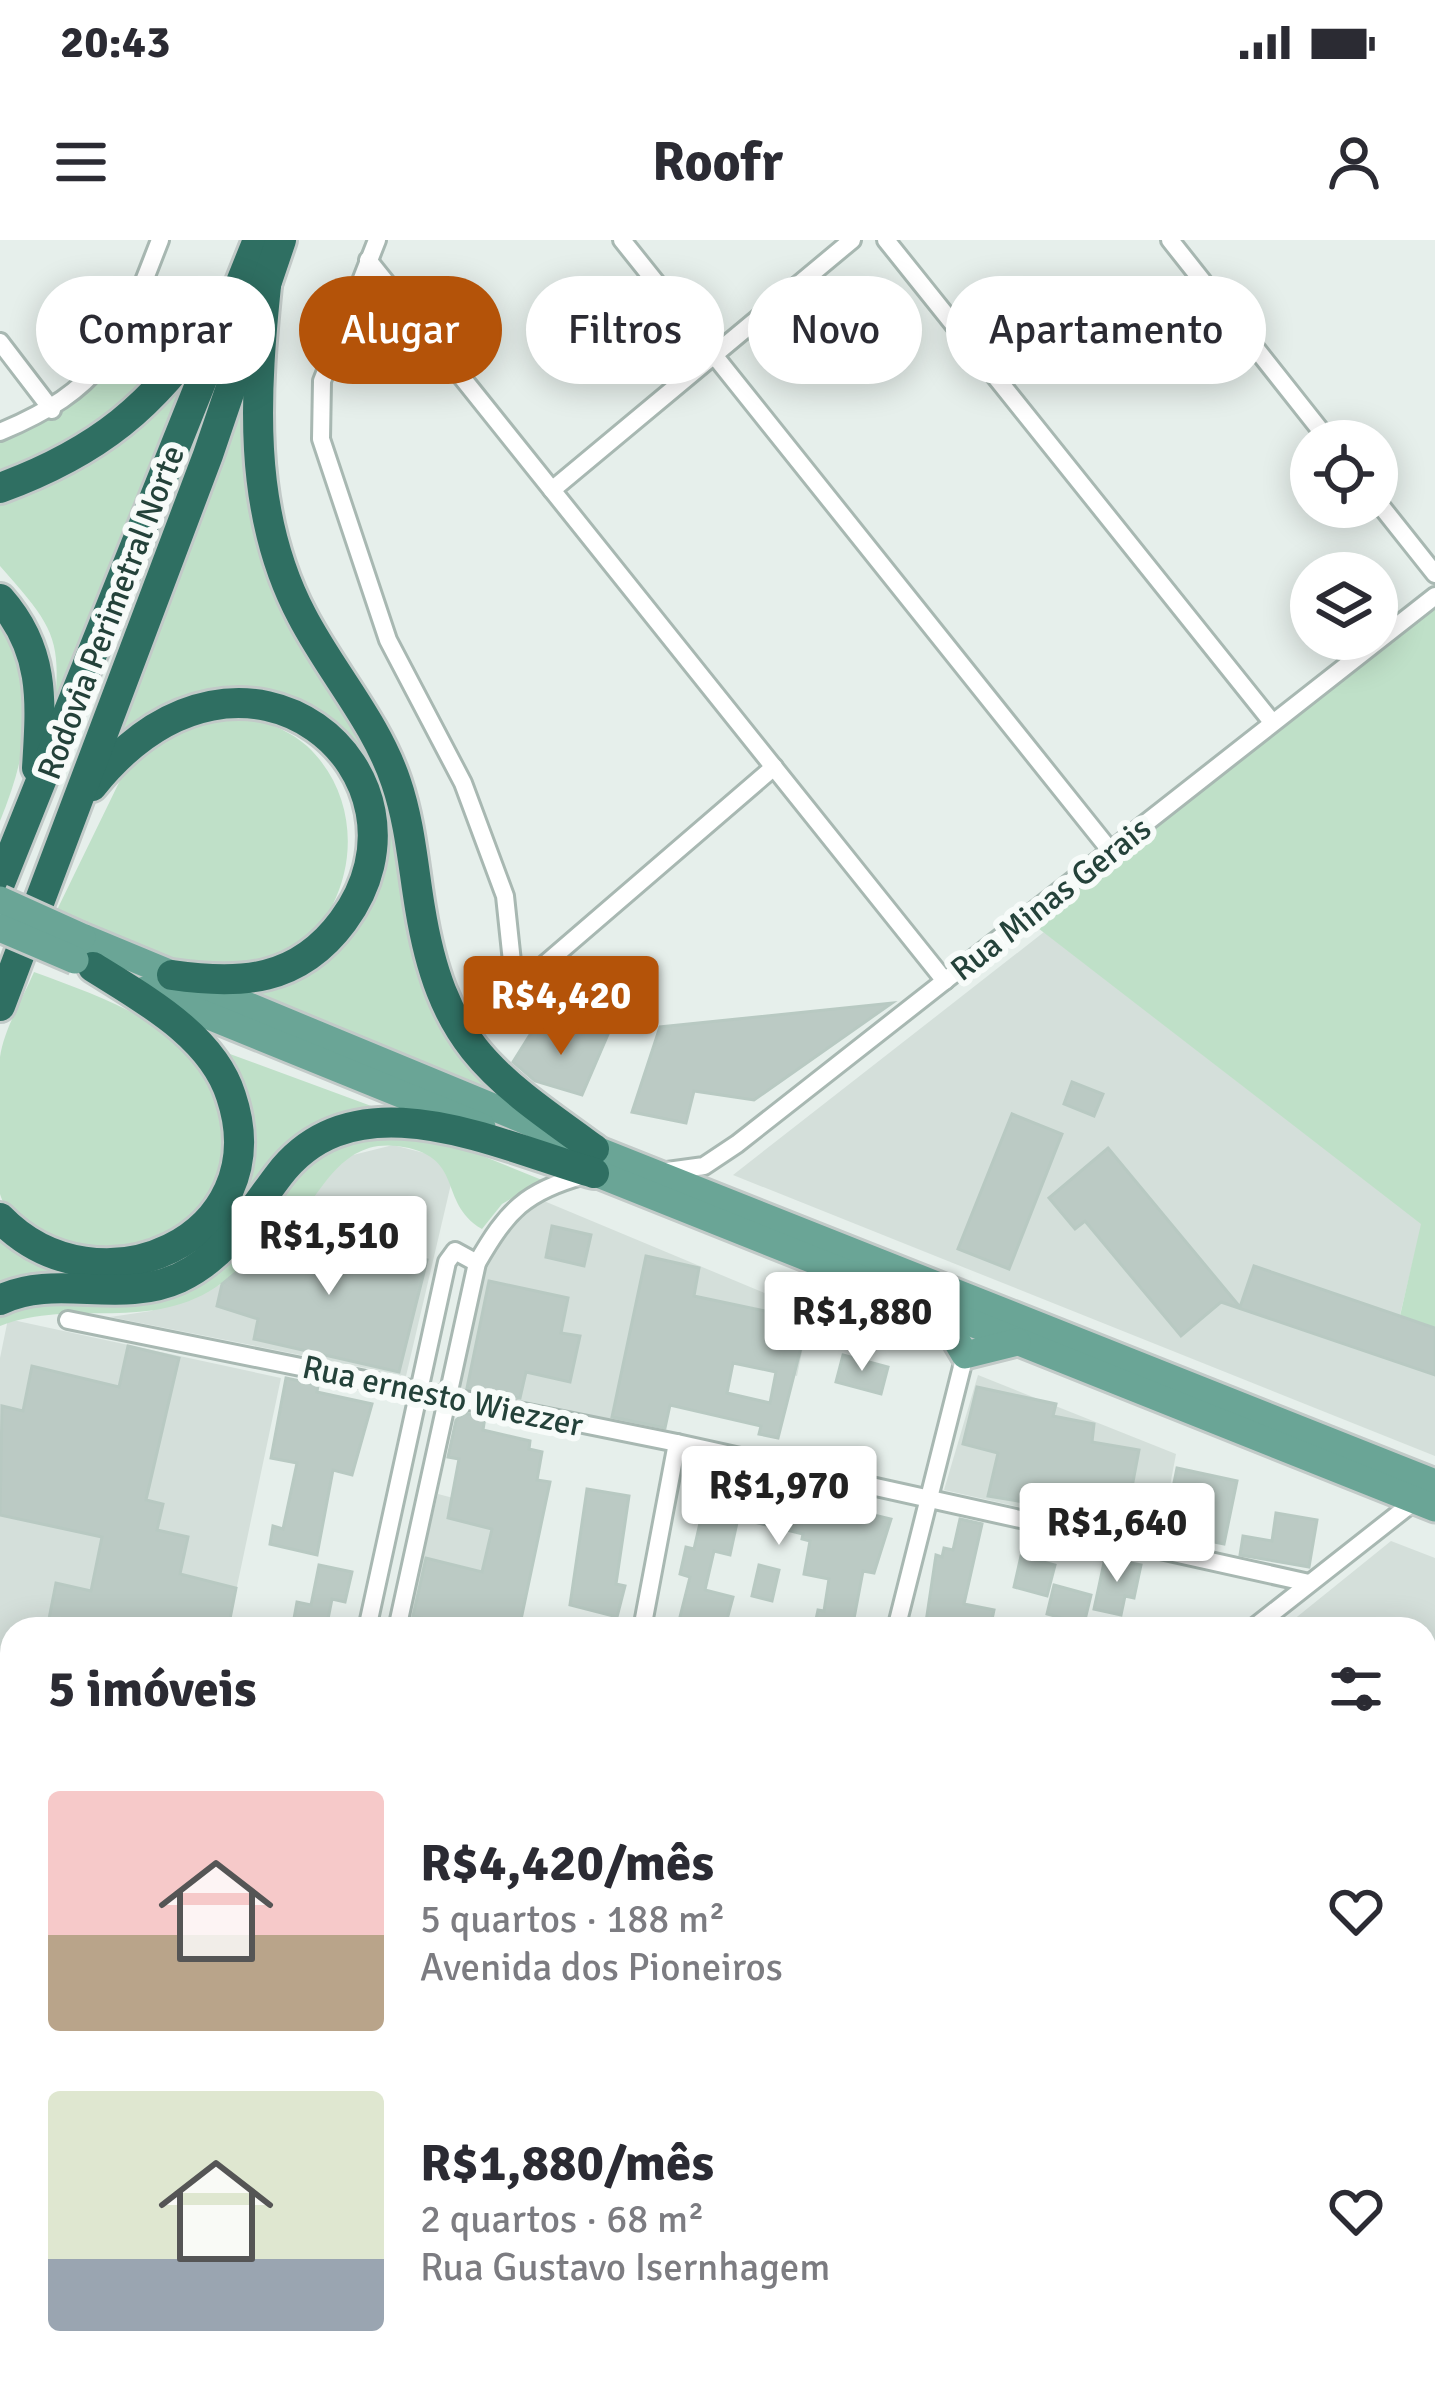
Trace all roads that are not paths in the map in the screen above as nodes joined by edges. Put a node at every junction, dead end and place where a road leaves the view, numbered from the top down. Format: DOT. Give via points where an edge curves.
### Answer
graph roads {
  1 [pos="160,240"];
  2 [pos="258,240"];
  3 [pos="281,240"];
  4 [pos="377,240"];
  5 [pos="622,240"];
  6 [pos="852,240"];
  7 [pos="886,240"];
  8 [pos="1170,240"];
  9 [pos="368,260"];
  10 [pos="256,273"];
  11 [pos="651,276"];
  12 [pos="0,342"];
  13 [pos="724,347"];
  14 [pos="724,368"];
  15 [pos="679,384"];
  16 [pos="52,410"];
  17 [pos="1312,420"];
  18 [pos="0,432"];
  19 [pos="0,488"];
  20 [pos="552,490"];
  21 [pos="1398,527"];
  22 [pos="1435,574"];
  23 [pos="1435,596"];
  24 [pos="0,599"];
  25 [pos="1272,722"];
  26 [pos="774,767"];
  27 [pos="35,800"];
  28 [pos="72,816"];
  29 [pos="1109,849"];
  30 [pos="0,883"];
  31 [pos="0,900"];
  32 [pos="0,928"];
  33 [pos="83,955"];
  34 [pos="172,975"];
  35 [pos="945,981"];
  36 [pos="0,1006"];
  37 [pos="594,1161"];
  38 [pos="653,1173"];
  39 [pos="0,1218"];
  40 [pos="477,1263"];
  41 [pos="899,1293"];
  42 [pos="0,1300"];
  43 [pos="68,1320"];
  44 [pos="1021,1342"];
  45 [pos="965,1355"];
  46 [pos="420,1389"];
  47 [pos="447,1395"];
  48 [pos="677,1443"];
  49 [pos="1429,1497"];
  50 [pos="929,1499"];
  51 [pos="386,1543"];
  52 [pos="414,1550"];
  53 [pos="1309,1583"];
  54 [pos="370,1617"];
  55 [pos="400,1617"];
  56 [pos="644,1617"];
  57 [pos="899,1617"];
  58 [pos="1267,1617"];
  1 -- 16 [label="street" via="110,355"];
  2 -- 10 [label="highway, Rodovia Perimetral Norte"];
  3 -- 10 [label="highway, Rodovia Perimetral Norte"];
  4 -- 9 [label="street"];
  5 -- 11 [label="street"];
  6 -- 13 [label="street"];
  7 -- 25 [label="street"];
  8 -- 17 [label="street"];
  9 -- 20 [label="street"];
  9 -- 26 [label="street" via="322,381 322,439 388,640 463,784 505,896 515,990"];
  10 -- 19 [label="highway" via="140,410 97,445"];
  10 -- 27 [label="highway, Rodovia Perimetral Norte"];
  10 -- 28 [label="highway, Rodovia Perimetral Norte" via="208,455"];
  10 -- 37 [label="highway" via="260,489 278,564 397,784 442,999 501,1082"];
  12 -- 16 [label="street"];
  14 -- 29 [label="street"];
  15 -- 20 [label="street"];
  16 -- 18 [label="street"];
  20 -- 26 [label="street"];
  21 -- 22 [label="street"];
  23 -- 25 [label="street, Rua Minas Gerais"];
  24 -- 27 [label="highway" via="28,640 42,684"];
  25 -- 29 [label="street, Rua Minas Gerais"];
  26 -- 35 [label="street"];
  27 -- 30 [label="highway, Rodovia Perimetral Norte"];
  28 -- 34 [label="highway" via="116,757 159,724 208,704 263,701 309,721 346,758 371,849 365,883 331,937 290,970 248,982"];
  28 -- 36 [label="highway, Rodovia Perimetral Norte"];
  29 -- 35 [label="street, Rua Minas Gerais"];
  31 -- 33 [label="main road, bridge"];
  32 -- 33 [label="main road, bridge"];
  33 -- 34 [label="main road"];
  33 -- 37 [label="main road"];
  33 -- 39 [label="highway" via="161,1010 208,1057 231,1095 233,1174 208,1219 173,1251 130,1264 72,1261"];
  34 -- 37 [label="main road"];
  35 -- 38 [label="street, Rua Minas Gerais" via="704,1166"];
  37 -- 38 [label="main road"];
  37 -- 40 [label="street" via="506,1214"];
  37 -- 41 [label="main road"];
  37 -- 42 [label="highway" via="418,1123 350,1125 295,1157 234,1235 176,1280 122,1292 40,1288"];
  38 -- 49 [label="main road"];
  40 -- 46 [label="street" via="464,1252 450,1254"];
  40 -- 47 [label="street"];
  41 -- 44 [label="main road"];
  41 -- 45 [label="main road" via="952,1333"];
  43 -- 46 [label="street, Rua ernesto Wiezzer"];
  44 -- 45 [label="main road"];
  44 -- 49 [label="main road"];
  45 -- 50 [label="street"];
  46 -- 47 [label="street, Rua ernesto Wiezzer"];
  46 -- 51 [label="street"];
  47 -- 48 [label="street, Rua ernesto Wiezzer"];
  47 -- 52 [label="street"];
  48 -- 50 [label="street, Rua ernesto Wiezzer"];
  48 -- 56 [label="street"];
  49 -- 53 [label="street"];
  50 -- 53 [label="street, Rua ernesto Wiezzer"];
  50 -- 57 [label="street"];
  51 -- 52 [label="street"];
  51 -- 54 [label="street"];
  52 -- 55 [label="street"];
  53 -- 58 [label="street"];
}
